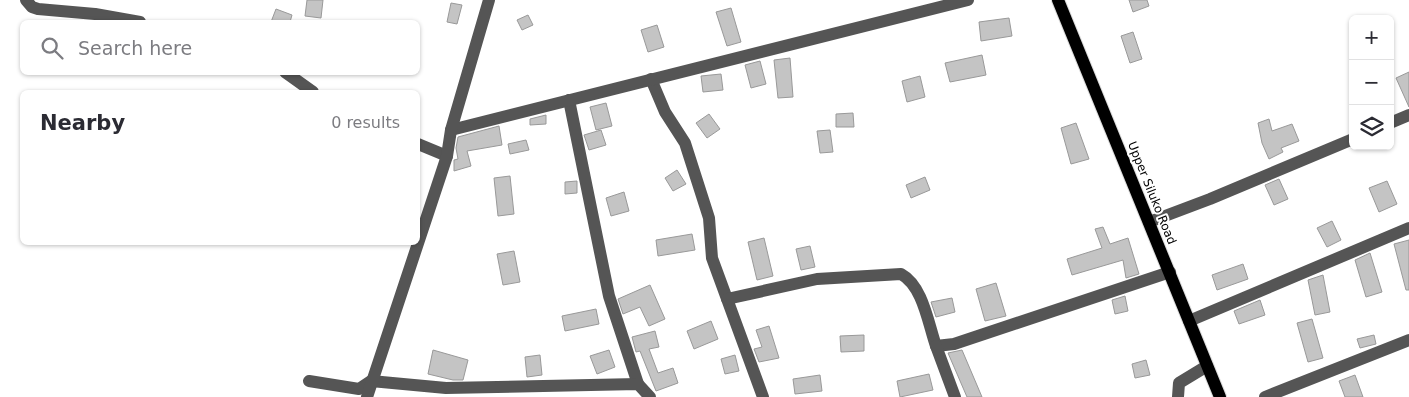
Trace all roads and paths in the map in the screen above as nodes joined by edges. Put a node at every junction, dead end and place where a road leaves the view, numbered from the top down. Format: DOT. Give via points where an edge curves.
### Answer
graph roads {
  1 [pos="26,0"];
  2 [pos="489,0"];
  3 [pos="968,0"];
  4 [pos="1058,0"];
  5 [pos="129,20"];
  6 [pos="289,75"];
  7 [pos="650,79"];
  8 [pos="310,90"];
  9 [pos="569,100"];
  10 [pos="1409,115"];
  11 [pos="1394,121"];
  12 [pos="451,130"];
  13 [pos="1349,141"];
  14 [pos="420,145"];
  15 [pos="448,156"];
  16 [pos="1149,222"];
  17 [pos="1409,228"];
  18 [pos="420,238"];
  19 [pos="418,245"];
  20 [pos="1170,272"];
  21 [pos="727,299"];
  22 [pos="1189,321"];
  23 [pos="1409,340"];
  24 [pos="936,346"];
  25 [pos="1207,366"];
  26 [pos="309,381"];
  27 [pos="371,381"];
  28 [pos="638,384"];
  29 [pos="366,397"];
  30 [pos="650,397"];
  31 [pos="763,397"];
  32 [pos="955,397"];
  33 [pos="1178,397"];
  34 [pos="1220,397"];
  35 [pos="1265,397"];
  1 -- 5 [label="street" via="38,9"];
  2 -- 12 [label="street"];
  3 -- 7 [label="street"];
  4 -- 16 [label="main road, Upper Siluko Road"];
  6 -- 8 [label="street"];
  7 -- 9 [label="street"];
  7 -- 21 [label="street" via="668,118 685,142 708,218 712,258"];
  9 -- 12 [label="street"];
  9 -- 28 [label="street" via="609,296"];
  10 -- 11 [label="street"];
  12 -- 15 [label="street"];
  13 -- 16 [label="street"];
  14 -- 15 [label="street"];
  15 -- 18 [label="street"];
  16 -- 20 [label="main road, Upper Siluko Road"];
  17 -- 22 [label="street"];
  19 -- 27 [label="street"];
  20 -- 22 [label="main road, Upper Siluko Road"];
  20 -- 24 [label="street" via="954,344"];
  21 -- 24 [label="street" via="817,279 900,274 910,279 917,291"];
  21 -- 31 [label="street"];
  22 -- 25 [label="main road, Upper Siluko Road"];
  23 -- 35 [label="street"];
  24 -- 32 [label="street"];
  25 -- 33 [label="street" via="1179,383"];
  25 -- 34 [label="main road, Upper Siluko Road"];
  26 -- 27 [label="street" via="359,389"];
  27 -- 28 [label="street" via="455,388"];
  27 -- 29 [label="street"];
  28 -- 30 [label="street"];
}
